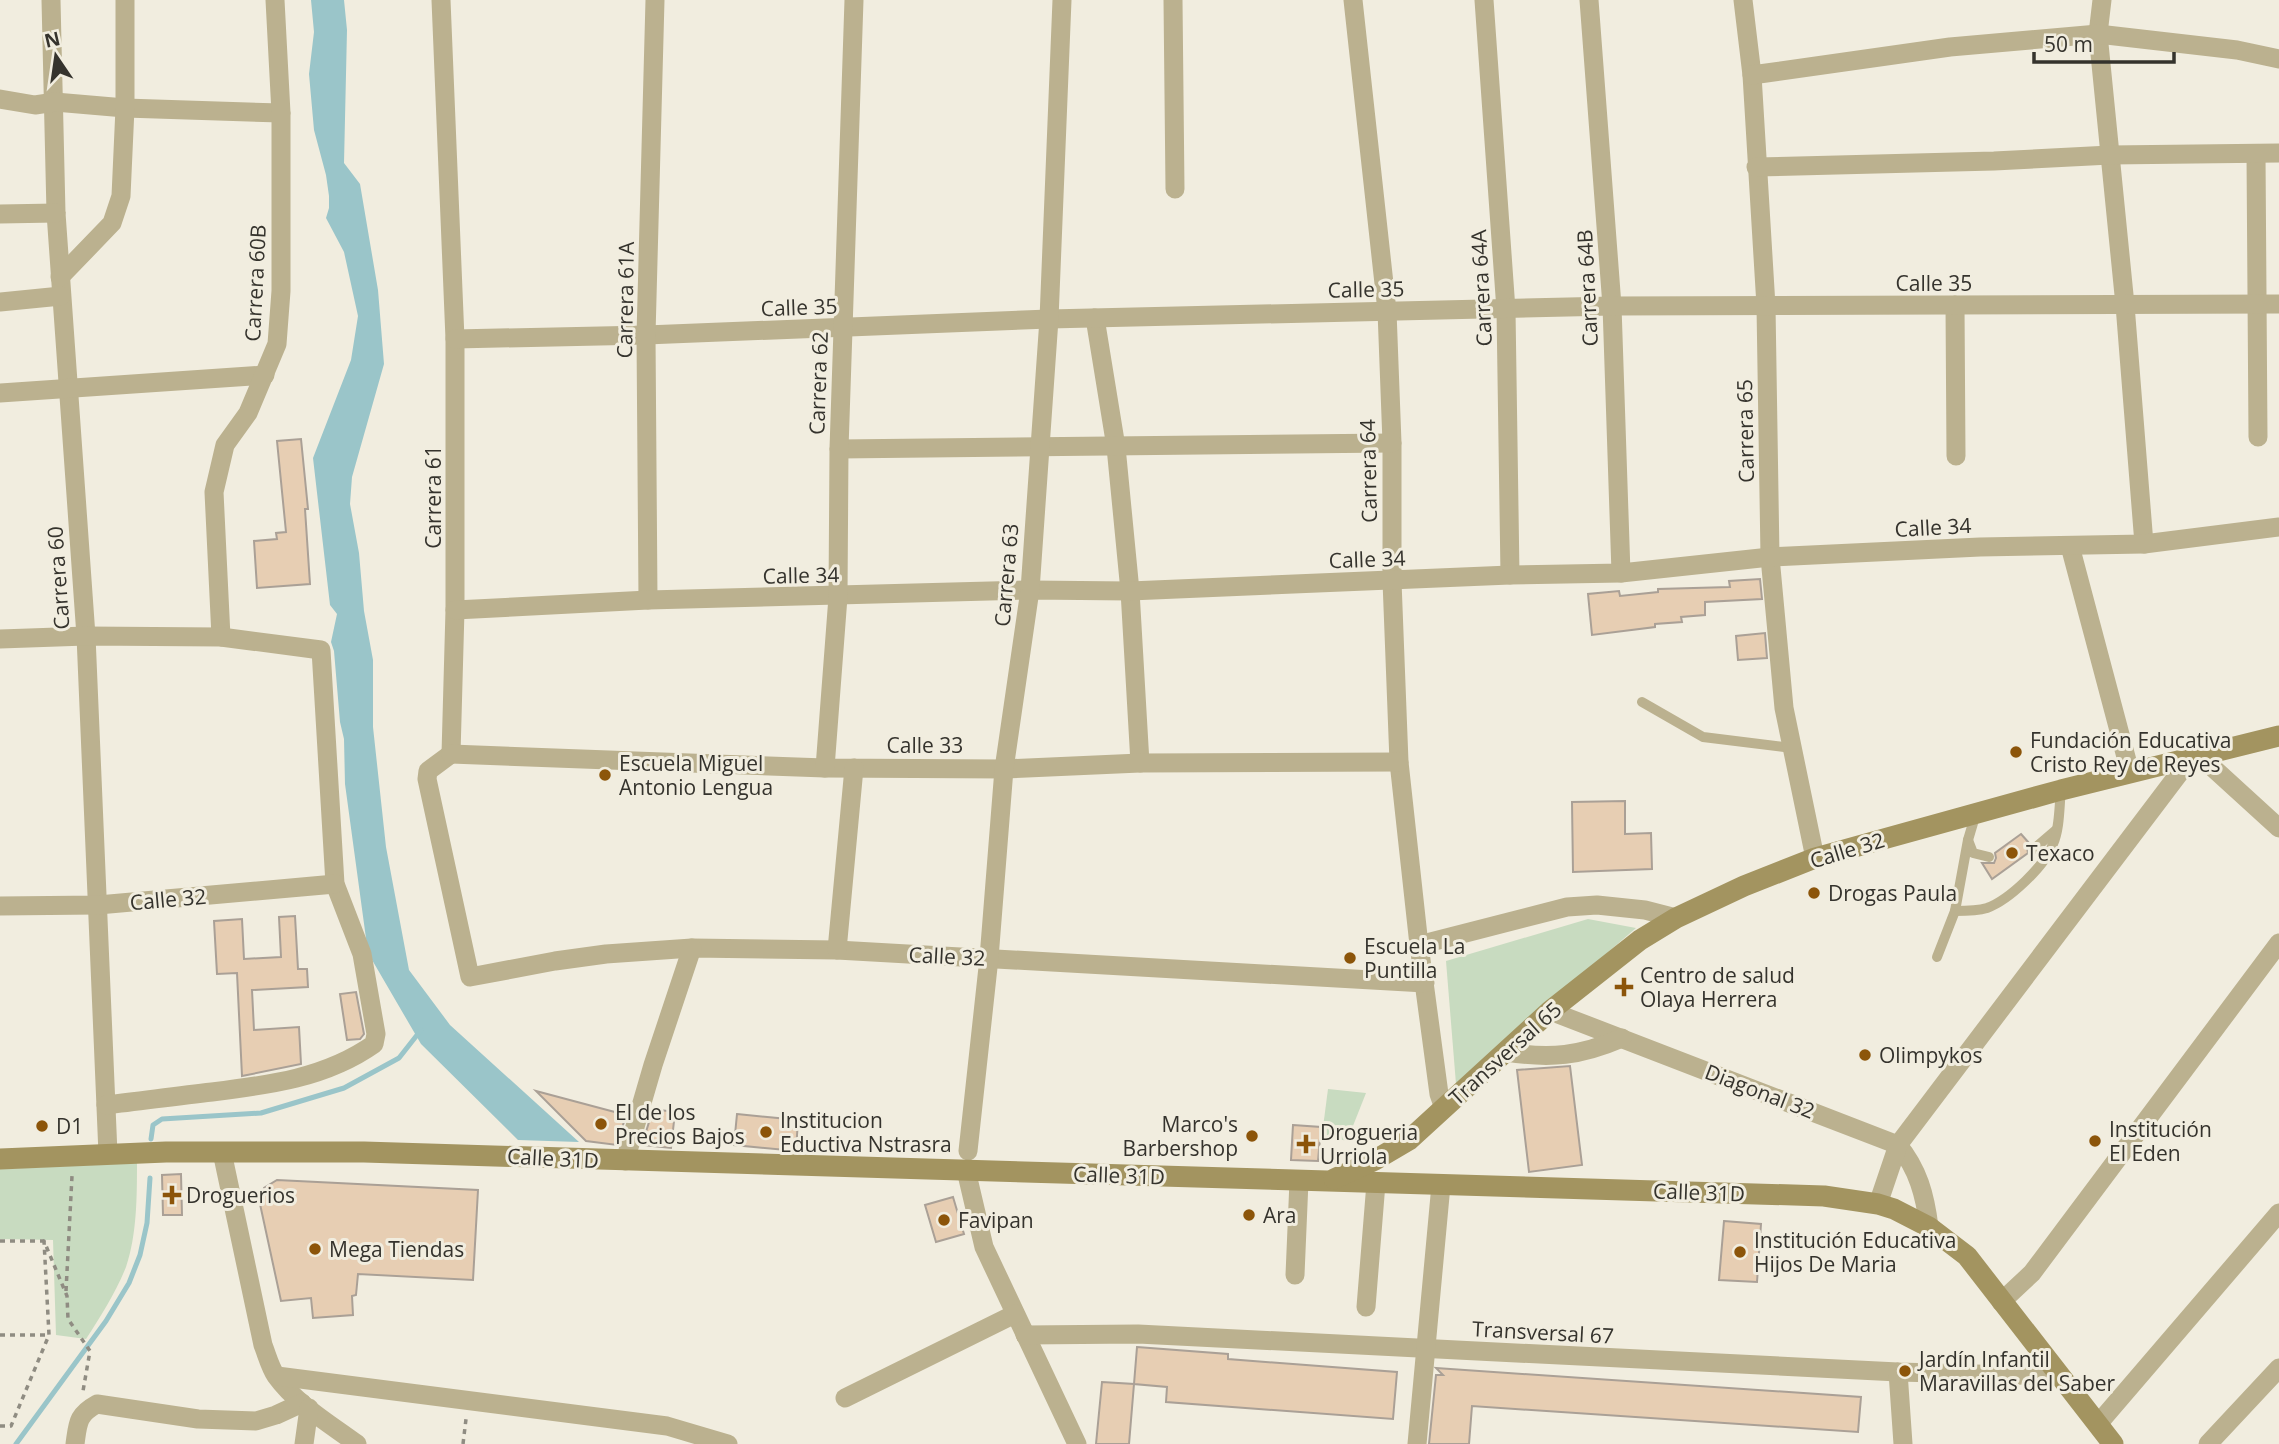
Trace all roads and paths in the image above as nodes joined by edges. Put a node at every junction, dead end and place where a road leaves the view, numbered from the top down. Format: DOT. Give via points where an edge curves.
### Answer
graph roads {
  1 [pos="51,0"];
  2 [pos="125,0"];
  3 [pos="275,0"];
  4 [pos="441,0"];
  5 [pos="655,0"];
  6 [pos="854,0"];
  7 [pos="1062,0"];
  8 [pos="1173,0"];
  9 [pos="1353,0"];
  10 [pos="1484,0"];
  11 [pos="1589,0"];
  12 [pos="1744,0"];
  13 [pos="2102,0"];
  14 [pos="2098,34"];
  15 [pos="2279,58"];
  16 [pos="1752,75"];
  17 [pos="0,99"];
  18 [pos="55,102"];
  19 [pos="125,108"];
  20 [pos="281,113"];
  21 [pos="2279,153"];
  22 [pos="2256,154"];
  23 [pos="2110,155"];
  24 [pos="1756,167"];
  25 [pos="1175,189"];
  26 [pos="56,213"];
  27 [pos="0,214"];
  28 [pos="60,286"];
  29 [pos="0,302"];
  30 [pos="2279,304"];
  31 [pos="1955,305"];
  32 [pos="2125,305"];
  33 [pos="2256,305"];
  34 [pos="1612,306"];
  35 [pos="1766,306"];
  36 [pos="1506,310"];
  37 [pos="1387,311"];
  38 [pos="1095,318"];
  39 [pos="1049,319"];
  40 [pos="842,329"];
  41 [pos="646,335"];
  42 [pos="455,339"];
  43 [pos="265,375"];
  44 [pos="67,388"];
  45 [pos="0,393"];
  46 [pos="2258,437"];
  47 [pos="1392,443"];
  48 [pos="1039,446"];
  49 [pos="1116,447"];
  50 [pos="839,449"];
  51 [pos="1956,456"];
  52 [pos="2279,527"];
  53 [pos="2144,544"];
  54 [pos="2070,546"];
  55 [pos="1770,557"];
  56 [pos="1621,573"];
  57 [pos="1510,575"];
  58 [pos="1392,581"];
  59 [pos="1030,590"];
  60 [pos="1130,590"];
  61 [pos="838,597"];
  62 [pos="648,600"];
  63 [pos="455,610"];
  64 [pos="86,636"];
  65 [pos="220,637"];
  66 [pos="0,639"];
  67 [pos="1643,702"];
  68 [pos="2279,736"];
  69 [pos="1792,747"];
  70 [pos="451,754"];
  71 [pos="2195,757"];
  72 [pos="1399,762"];
  73 [pos="1140,763"];
  74 [pos="825,768"];
  75 [pos="854,768"];
  76 [pos="1004,769"];
  77 [pos="2130,772"];
  78 [pos="2061,790"];
  79 [pos="1976,813"];
  80 [pos="2279,828"];
  81 [pos="2056,830"];
  82 [pos="1968,840"];
  83 [pos="2034,849"];
  84 [pos="1990,857"];
  85 [pos="1815,859"];
  86 [pos="335,884"];
  87 [pos="98,905"];
  88 [pos="0,906"];
  89 [pos="1955,911"];
  90 [pos="1676,918"];
  91 [pos="2279,943"];
  92 [pos="1419,945"];
  93 [pos="692,948"];
  94 [pos="837,950"];
  95 [pos="1937,957"];
  96 [pos="989,958"];
  97 [pos="1425,984"];
  98 [pos="1550,1011"];
  99 [pos="1622,1038"];
  100 [pos="1506,1052"];
  101 [pos="106,1105"];
  102 [pos="1444,1108"];
  103 [pos="1898,1145"];
  104 [pos="222,1152"];
  105 [pos="108,1154"];
  106 [pos="0,1159"];
  107 [pos="625,1161"];
  108 [pos="967,1161"];
  109 [pos="72,1175"];
  110 [pos="1299,1181"];
  111 [pos="1329,1182"];
  112 [pos="1376,1183"];
  113 [pos="1441,1185"];
  114 [pos="1878,1204"];
  115 [pos="2279,1213"];
  116 [pos="1921,1222"];
  117 [pos="0,1241"];
  118 [pos="44,1241"];
  119 [pos="1295,1275"];
  120 [pos="66,1293"];
  121 [pos="2001,1302"];
  122 [pos="1366,1307"];
  123 [pos="1015,1314"];
  124 [pos="0,1335"];
  125 [pos="49,1335"];
  126 [pos="1025,1335"];
  127 [pos="1426,1349"];
  128 [pos="88,1364"];
  129 [pos="2279,1368"];
  130 [pos="1898,1372"];
  131 [pos="277,1376"];
  132 [pos="2058,1376"];
  133 [pos="845,1398"];
  134 [pos="466,1399"];
  135 [pos="305,1406"];
  136 [pos="2098,1424"];
  137 [pos="0,1426"];
  138 [pos="75,1444"];
  139 [pos="304,1444"];
  140 [pos="357,1444"];
  141 [pos="463,1444"];
  142 [pos="729,1444"];
  143 [pos="1077,1444"];
  144 [pos="1417,1444"];
  145 [pos="1903,1444"];
  146 [pos="2113,1444"];
  147 [pos="2208,1444"];
  1 -- 18 [label="street, Carrera 60"];
  2 -- 19 [label="street"];
  3 -- 20 [label="street, Carrera 60B"];
  4 -- 42 [label="street, Carrera 61"];
  5 -- 41 [label="street, Carrera 61A"];
  6 -- 40 [label="street, Carrera 62"];
  7 -- 39 [label="street, Carrera 63"];
  8 -- 25 [label="street"];
  9 -- 37 [label="street, Carrera 64"];
  10 -- 36 [label="street, Carrera 64A"];
  11 -- 34 [label="street, Carrera 64B"];
  12 -- 16 [label="street, Carrera 65"];
  13 -- 14 [label="street"];
  14 -- 15 [label="street"];
  14 -- 16 [label="street" via="1950,47"];
  14 -- 23 [label="street"];
  16 -- 24 [label="street, Carrera 65"];
  17 -- 18 [label="street" via="35,105"];
  18 -- 19 [label="street"];
  18 -- 26 [label="street, Carrera 60"];
  19 -- 20 [label="street"];
  19 -- 28 [label="street" via="121,196 112,223"];
  20 -- 43 [label="street, Carrera 60B" via="281,291 277,344"];
  21 -- 22 [label="street"];
  22 -- 23 [label="street"];
  22 -- 33 [label="street"];
  23 -- 24 [label="street"];
  23 -- 32 [label="street"];
  24 -- 35 [label="street, Carrera 65"];
  26 -- 27 [label="street"];
  26 -- 28 [label="street, Carrera 60"];
  28 -- 29 [label="street"];
  28 -- 44 [label="street, Carrera 60"];
  30 -- 33 [label="street, Calle 35"];
  31 -- 32 [label="street, Calle 35"];
  31 -- 35 [label="street, Calle 35"];
  31 -- 51 [label="street"];
  32 -- 33 [label="street, Calle 35"];
  32 -- 53 [label="street"];
  33 -- 46 [label="street"];
  34 -- 35 [label="street, Calle 35"];
  34 -- 36 [label="street, Calle 35"];
  34 -- 56 [label="street, Carrera 64B"];
  35 -- 55 [label="street, Carrera 65"];
  36 -- 37 [label="street, Calle 35"];
  36 -- 57 [label="street, Carrera 64A"];
  37 -- 38 [label="street, Calle 35"];
  37 -- 47 [label="street, Carrera 64"];
  38 -- 39 [label="street, Calle 35"];
  38 -- 49 [label="street"];
  39 -- 40 [label="street, Calle 35"];
  39 -- 48 [label="street, Carrera 63"];
  40 -- 41 [label="street, Calle 35"];
  40 -- 50 [label="street, Carrera 62"];
  41 -- 42 [label="street, Calle 35"];
  41 -- 62 [label="street, Carrera 61A"];
  42 -- 63 [label="street, Carrera 61"];
  43 -- 44 [label="street"];
  43 -- 65 [label="street, Carrera 60B" via="248,413 225,445 214,492"];
  44 -- 45 [label="street"];
  44 -- 64 [label="street, Carrera 60"];
  47 -- 49 [label="street"];
  47 -- 58 [label="street, Carrera 64"];
  48 -- 49 [label="street"];
  48 -- 50 [label="street"];
  48 -- 59 [label="street, Carrera 63"];
  49 -- 60 [label="street"];
  50 -- 61 [label="street, Carrera 62"];
  52 -- 53 [label="street, Calle 34"];
  53 -- 54 [label="street, Calle 34"];
  54 -- 55 [label="street, Calle 34"];
  54 -- 77 [label="street"];
  55 -- 56 [label="street, Calle 34"];
  55 -- 69 [label="street, Carrera 65"];
  56 -- 57 [label="street, Calle 34"];
  57 -- 58 [label="street, Calle 34"];
  58 -- 60 [label="street, Calle 34"];
  58 -- 72 [label="street, Carrera 64"];
  59 -- 60 [label="street, Calle 34"];
  59 -- 61 [label="street, Calle 34"];
  59 -- 76 [label="street, Carrera 63"];
  60 -- 73 [label="street"];
  61 -- 62 [label="street, Calle 34"];
  61 -- 74 [label="street, Carrera 62"];
  62 -- 63 [label="street, Calle 34"];
  63 -- 70 [label="street, Carrera 61"];
  64 -- 65 [label="street"];
  64 -- 66 [label="street"];
  64 -- 87 [label="street, Carrera 60"];
  65 -- 86 [label="street" via="321,650"];
  67 -- 69 [label="lane" via="1703,737"];
  68 -- 71 [label="street, Calle 32"];
  69 -- 85 [label="street, Carrera 65"];
  70 -- 74 [label="street, Calle 33"];
  70 -- 93 [label="street, Calle 32" via="428,771 427,779 470,977 606,954"];
  71 -- 77 [label="street, Calle 32"];
  71 -- 80 [label="street"];
  71 -- 103 [label="street"];
  72 -- 73 [label="street, Calle 33"];
  72 -- 92 [label="street, Carrera 64"];
  73 -- 76 [label="street, Calle 33"];
  74 -- 75 [label="street, Calle 33"];
  75 -- 76 [label="street, Calle 33"];
  75 -- 94 [label="street"];
  76 -- 96 [label="street, Carrera 63"];
  77 -- 78 [label="street, Calle 32"];
  78 -- 79 [label="street, Calle 32"];
  78 -- 81 [label="lane"];
  79 -- 82 [label="lane"];
  79 -- 85 [label="street, Calle 32"];
  81 -- 83 [label="lane"];
  81 -- 89 [label="lane" via="2042,862 2009,897 1987,908"];
  82 -- 84 [label="lane" via="1973,853"];
  82 -- 89 [label="lane"];
  85 -- 90 [label="street, Calle 32"];
  86 -- 87 [label="street, Calle 32"];
  86 -- 101 [label="street" via="362,954 374,1044 307,1077"];
  87 -- 88 [label="street, Calle 32"];
  87 -- 101 [label="street, Carrera 60"];
  89 -- 95 [label="lane"];
  90 -- 92 [label="street" via="1597,905 1567,907"];
  90 -- 98 [label="street, Transversal 65" via="1640,940"];
  91 -- 121 [label="street" via="2032,1273"];
  92 -- 97 [label="street, Carrera 64"];
  93 -- 94 [label="street, Calle 32"];
  93 -- 107 [label="street"];
  94 -- 96 [label="street, Calle 32"];
  96 -- 97 [label="street, Calle 32"];
  96 -- 108 [label="street, Carrera 63"];
  97 -- 102 [label="street, Carrera 64"];
  98 -- 99 [label="street, Diagonal 32"];
  98 -- 100 [label="street, Transversal 65"];
  99 -- 100 [label="street" via="1566,1056"];
  99 -- 103 [label="street, Diagonal 32"];
  100 -- 102 [label="street, Transversal 65"];
  101 -- 105 [label="street, Carrera 60"];
  102 -- 111 [label="street, Transversal 65" via="1394,1150"];
  103 -- 114 [label="street"];
  103 -- 116 [label="street" via="1920,1180 1926,1203"];
  104 -- 105 [label="street, Calle 31D"];
  104 -- 107 [label="street, Calle 31D"];
  104 -- 131 [label="street" via="263,1345"];
  105 -- 106 [label="street, Calle 31D"];
  107 -- 108 [label="street, Calle 31D"];
  108 -- 110 [label="street, Calle 31D"];
  108 -- 123 [label="street, Carrera 63" via="984,1247"];
  109 -- 120 [label="path"];
  110 -- 111 [label="street, Calle 31D"];
  110 -- 119 [label="street"];
  111 -- 112 [label="street, Calle 31D"];
  112 -- 113 [label="street, Calle 31D"];
  112 -- 122 [label="street"];
  113 -- 114 [label="street, Calle 31D" via="1824,1196"];
  113 -- 127 [label="street"];
  114 -- 116 [label="street, Calle 31D"];
  115 -- 136 [label="street"];
  116 -- 121 [label="street" via="1967,1256"];
  117 -- 118 [label="path"];
  118 -- 120 [label="path"];
  118 -- 125 [label="path"];
  120 -- 128 [label="path" via="68,1319 90,1351"];
  121 -- 132 [label="street"];
  123 -- 126 [label="street, Carrera 63"];
  123 -- 133 [label="street"];
  124 -- 125 [label="path"];
  125 -- 137 [label="path" via="11,1426"];
  126 -- 127 [label="street, Transversal 67" via="1138,1334"];
  126 -- 143 [label="street, Carrera 63"];
  127 -- 130 [label="street, Transversal 67"];
  127 -- 144 [label="street"];
  129 -- 147 [label="street"];
  130 -- 132 [label="street, Transversal 67"];
  130 -- 145 [label="street"];
  131 -- 134 [label="street"];
  131 -- 135 [label="street"];
  132 -- 136 [label="street"];
  134 -- 141 [label="path"];
  134 -- 142 [label="street" via="667,1426"];
  135 -- 138 [label="street" via="256,1421 198,1419 97,1404 79,1420"];
  135 -- 139 [label="street"];
  135 -- 140 [label="street"];
  136 -- 146 [label="street"];
}
